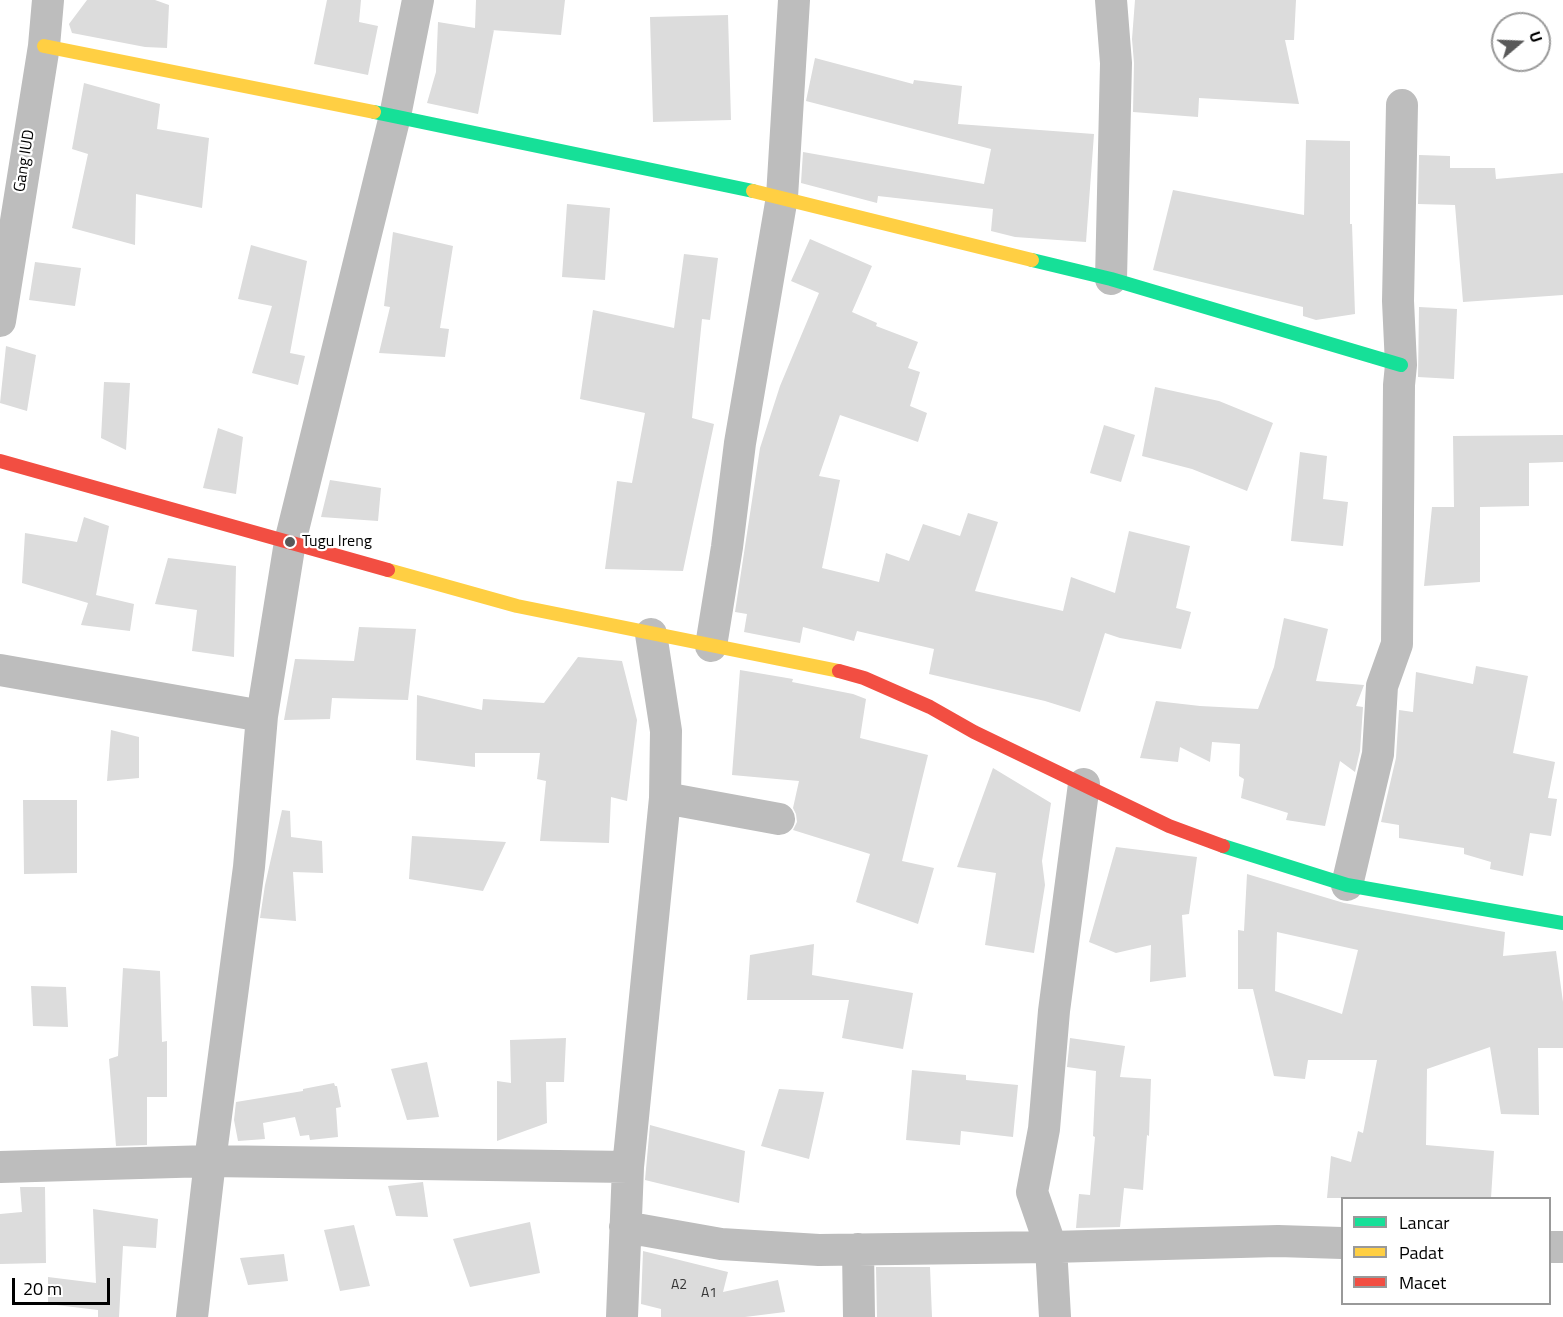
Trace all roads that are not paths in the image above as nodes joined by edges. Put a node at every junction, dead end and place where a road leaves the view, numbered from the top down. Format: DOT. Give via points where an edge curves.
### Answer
graph roads {
  1 [pos="48,0"];
  2 [pos="418,0"];
  3 [pos="794,0"];
  4 [pos="1111,0"];
  5 [pos="44,46"];
  6 [pos="1402,105"];
  7 [pos="394,116"];
  8 [pos="782,197"];
  9 [pos="1111,279"];
  10 [pos="0,321"];
  11 [pos="1401,365"];
  12 [pos="0,461"];
  13 [pos="290,542"];
  14 [pos="651,634"];
  15 [pos="711,646"];
  16 [pos="0,670"];
  17 [pos="262,716"];
  18 [pos="1084,784"];
  19 [pos="665,798"];
  20 [pos="779,819"];
  21 [pos="1347,885"];
  22 [pos="1563,923"];
  23 [pos="210,1161"];
  24 [pos="0,1167"];
  25 [pos="628,1167"];
  26 [pos="625,1227"];
  27 [pos="1341,1243"];
  28 [pos="1051,1247"];
  29 [pos="858,1249"];
  30 [pos="192,1317"];
  31 [pos="622,1317"];
  32 [pos="859,1317"];
  33 [pos="1055,1317"];
  1 -- 5 [label="street, Gang IUD"];
  2 -- 7 [label="street"];
  3 -- 8 [label="street"];
  4 -- 9 [label="street" via="1116,63"];
  5 -- 7 [label="street"];
  5 -- 10 [label="street, Gang IUD"];
  6 -- 11 [label="street" via="1398,301"];
  7 -- 8 [label="street"];
  7 -- 13 [label="street"];
  8 -- 9 [label="street"];
  8 -- 15 [label="street" via="740,443"];
  9 -- 11 [label="street"];
  11 -- 21 [label="street" via="1397,644 1382,686 1378,754"];
  12 -- 13 [label="street"];
  13 -- 14 [label="street" via="517,606"];
  13 -- 17 [label="street"];
  14 -- 15 [label="street"];
  14 -- 19 [label="street" via="666,731"];
  15 -- 18 [label="street" via="823,666 864,678"];
  16 -- 17 [label="street"];
  17 -- 23 [label="street" via="249,867"];
  18 -- 21 [label="street" via="1169,826"];
  18 -- 28 [label="street" via="1054,1011 1044,1130 1032,1192"];
  19 -- 20 [label="street"];
  19 -- 25 [label="street"];
  21 -- 22 [label="street"];
  23 -- 24 [label="street"];
  23 -- 25 [label="street"];
  23 -- 30 [label="street"];
  25 -- 26 [label="street"];
  26 -- 29 [label="street" via="721,1244"];
  26 -- 31 [label="street"];
  27 -- 28 [label="street"];
  28 -- 29 [label="street"];
  28 -- 33 [label="street"];
  29 -- 32 [label="street"];
}
